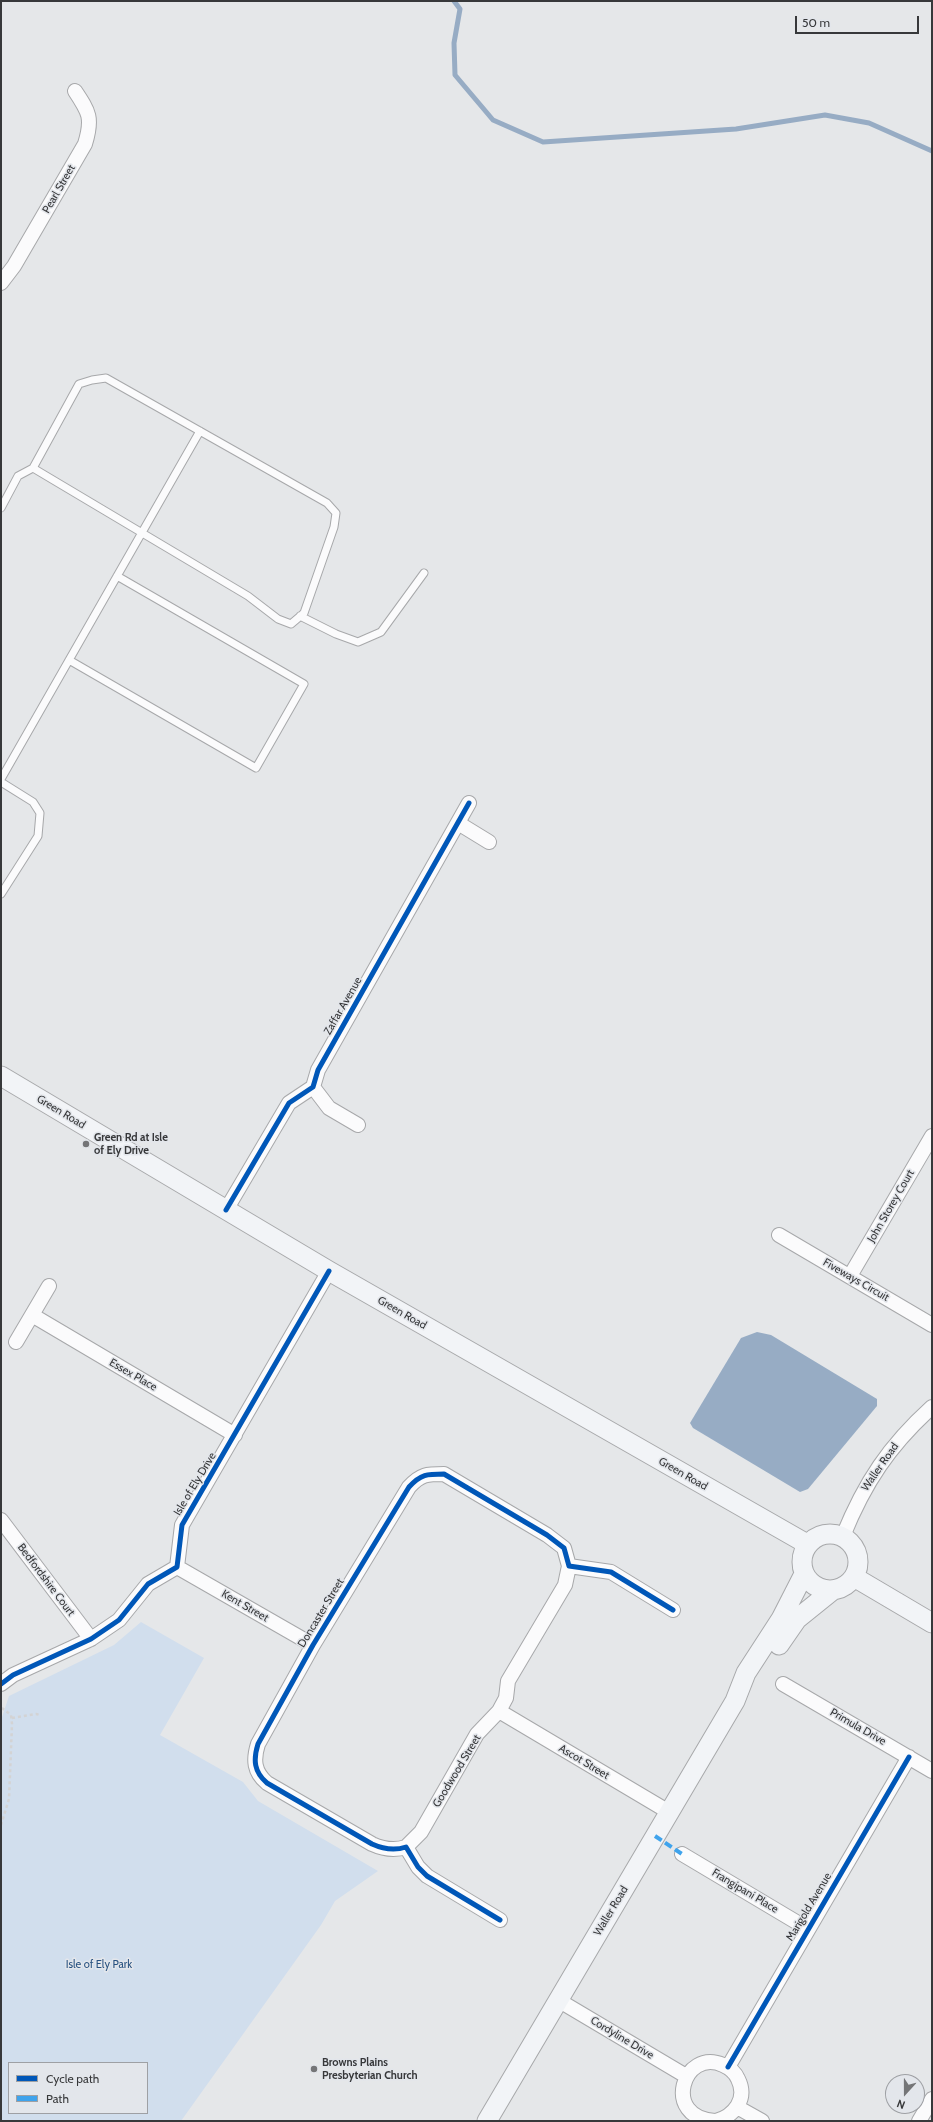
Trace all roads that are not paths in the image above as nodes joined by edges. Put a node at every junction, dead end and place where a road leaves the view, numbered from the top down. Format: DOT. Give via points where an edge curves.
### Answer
graph roads {
  1 [pos="75,91"];
  2 [pos="1,283"];
  3 [pos="200,431"];
  4 [pos="32,468"];
  5 [pos="1,508"];
  6 [pos="141,534"];
  7 [pos="424,573"];
  8 [pos="116,576"];
  9 [pos="300,616"];
  10 [pos="69,660"];
  11 [pos="1,781"];
  12 [pos="469,803"];
  13 [pos="458,823"];
  14 [pos="489,842"];
  15 [pos="1,894"];
  16 [pos="1,1076"];
  17 [pos="313,1087"];
  18 [pos="358,1125"];
  19 [pos="932,1136"];
  20 [pos="226,1210"];
  21 [pos="779,1235"];
  22 [pos="329,1271"];
  23 [pos="850,1276"];
  24 [pos="49,1286"];
  25 [pos="32,1315"];
  26 [pos="932,1325"];
  27 [pos="16,1342"];
  28 [pos="932,1407"];
  29 [pos="235,1435"];
  30 [pos="1,1520"];
  31 [pos="843,1536"];
  32 [pos="807,1544"];
  33 [pos="569,1566"];
  34 [pos="177,1567"];
  35 [pos="804,1574"];
  36 [pos="854,1577"];
  37 [pos="833,1590"];
  38 [pos="673,1610"];
  39 [pos="932,1623"];
  40 [pos="91,1639"];
  41 [pos="313,1645"];
  42 [pos="1,1684"];
  43 [pos="784,1684"];
  44 [pos="736,1701"];
  45 [pos="500,1711"];
  46 [pos="909,1757"];
  47 [pos="932,1771"];
  48 [pos="669,1812"];
  49 [pos="406,1847"];
  50 [pos="682,1854"];
  51 [pos="500,1920"];
  52 [pos="808,1929"];
  53 [pos="558,2000"];
  54 [pos="728,2067"];
  55 [pos="686,2076"];
  56 [pos="932,2099"];
  57 [pos="737,2106"];
  58 [pos="697,2119"];
  59 [pos="487,2121"];
  60 [pos="715,2121"];
  61 [pos="762,2121"];
  62 [pos="919,2121"];
  1 -- 2 [label="street, Pearl Street" via="88,111 89,128 84,144 14,266"];
  3 -- 4 [label="lane" via="106,378 92,380 79,384"];
  3 -- 6 [label="lane"];
  3 -- 9 [label="lane" via="327,503 336,513 334,527 304,613"];
  4 -- 5 [label="lane" via="18,476"];
  4 -- 6 [label="lane"];
  6 -- 8 [label="lane"];
  6 -- 9 [label="lane" via="248,596 278,619 291,624"];
  7 -- 9 [label="lane" via="381,632 358,642"];
  8 -- 10 [label="lane"];
  8 -- 10 [label="lane" via="304,684 256,768"];
  10 -- 11 [label="lane"];
  11 -- 15 [label="lane" via="33,802 40,813 38,836"];
  12 -- 13 [label="street, Zaffar Avenue"];
  13 -- 14 [label="street"];
  13 -- 17 [label="street, Zaffar Avenue" via="318,1070"];
  16 -- 20 [label="street, Green Road"];
  17 -- 18 [label="street" via="329,1108"];
  17 -- 20 [label="street" via="289,1103"];
  19 -- 23 [label="street, John Storey Court"];
  20 -- 22 [label="street, Green Road"];
  21 -- 23 [label="street, Fiveways Circuit"];
  22 -- 29 [label="street, Isle of Ely Drive"];
  22 -- 32 [label="street, Green Road"];
  23 -- 26 [label="street, Fiveways Circuit"];
  24 -- 25 [label="street"];
  25 -- 27 [label="street"];
  25 -- 29 [label="street, Essex Place"];
  28 -- 31 [label="street, Waller Road" via="909,1428 883,1459 858,1500"];
  29 -- 34 [label="street, Isle of Ely Drive" via="182,1525"];
  30 -- 40 [label="street, Bedfordshire Court"];
  31 -- 32 [label="street" via="819,1535"];
  31 -- 36 [label="street" via="857,1554 857,1570"];
  32 -- 35 [label="street" via="801,1559"];
  33 -- 38 [label="street" via="611,1572"];
  33 -- 41 [label="street, Doncaster Street" via="564,1548 547,1535 451,1478 444,1474 418,1477 409,1486"];
  33 -- 45 [label="street, Goodwood Street" via="565,1585 508,1681 506,1698"];
  34 -- 40 [label="street" via="148,1584 119,1620"];
  34 -- 41 [label="street, Kent Street"];
  35 -- 37 [label="street" via="816,1587"];
  35 -- 44 [label="street, Waller Road" via="782,1619 746,1673"];
  36 -- 37 [label="street" via="845,1586"];
  36 -- 39 [label="street"];
  37 -- 44 [label="street, Waller Road" via="797,1619 755,1681"];
  40 -- 42 [label="street"];
  41 -- 49 [label="street, Doncaster Street" via="258,1744 255,1754 258,1775 267,1783 372,1844 384,1849"];
  43 -- 46 [label="street, Primula Drive"];
  44 -- 48 [label="street, Waller Road"];
  45 -- 48 [label="street, Ascot Street"];
  45 -- 49 [label="street, Goodwood Street" via="477,1734 421,1832"];
  46 -- 47 [label="street, Primula Drive"];
  46 -- 52 [label="street, Marigold Avenue"];
  48 -- 53 [label="street, Waller Road"];
  49 -- 51 [label="street" via="418,1867 427,1876"];
  50 -- 52 [label="street, Frangipani Place"];
  52 -- 54 [label="street, Marigold Avenue"];
  53 -- 55 [label="street, Cordyline Drive"];
  53 -- 59 [label="street, Waller Road"];
  54 -- 55 [label="street" via="719,2063 705,2063 692,2069"];
  54 -- 57 [label="street" via="735,2073 741,2090"];
  55 -- 58 [label="street" via="683,2085 684,2099 690,2112"];
  56 -- 62 [label="street"];
  57 -- 60 [label="street" via="732,2114"];
  57 -- 61 [label="street"];
  58 -- 60 [label="street"];
}
